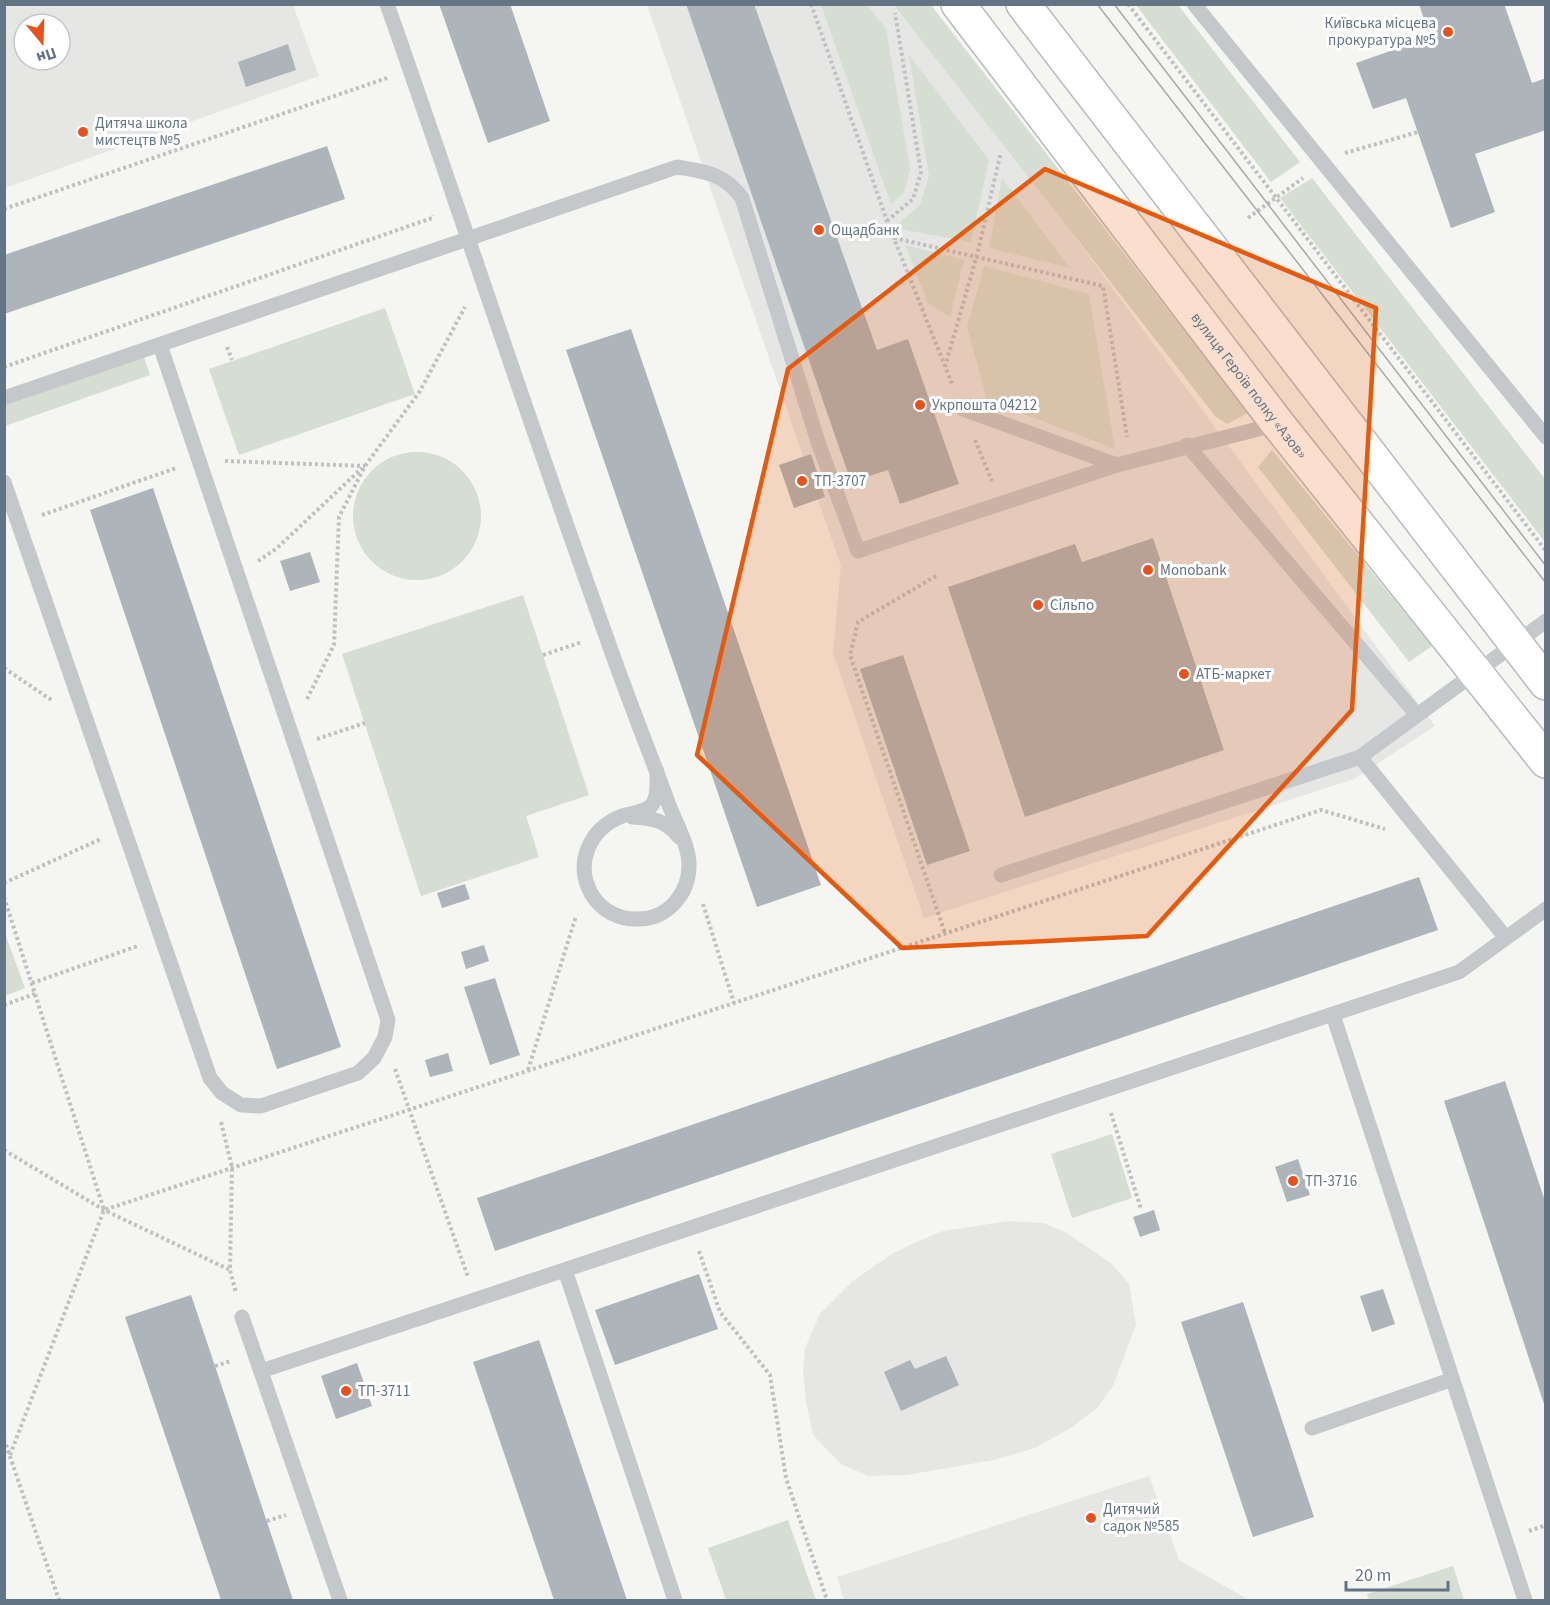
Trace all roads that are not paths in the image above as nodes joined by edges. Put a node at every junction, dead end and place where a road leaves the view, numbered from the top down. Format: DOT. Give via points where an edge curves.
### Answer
graph roads {
  1 [pos="387,4"];
  2 [pos="958,4"];
  3 [pos="1023,4"];
  4 [pos="1194,4"];
  5 [pos="470,239"];
  6 [pos="160,345"];
  7 [pos="4,398"];
  8 [pos="963,409"];
  9 [pos="1278,424"];
  10 [pos="1545,437"];
  11 [pos="1187,445"];
  12 [pos="1124,463"];
  13 [pos="4,482"];
  14 [pos="1545,621"];
  15 [pos="1516,643"];
  16 [pos="1477,671"];
  17 [pos="1545,683"];
  18 [pos="1417,715"];
  19 [pos="1360,757"];
  20 [pos="1545,760"];
  21 [pos="657,771"];
  22 [pos="623,816"];
  23 [pos="682,841"];
  24 [pos="1001,875"];
  25 [pos="1545,909"];
  26 [pos="1506,938"];
  27 [pos="1333,1015"];
  28 [pos="565,1270"];
  29 [pos="242,1317"];
  30 [pos="261,1371"];
  31 [pos="1450,1380"];
  32 [pos="1312,1428"];
  33 [pos="340,1600"];
  34 [pos="675,1600"];
  35 [pos="1525,1600"];
  1 -- 5 [label="lane"];
  2 -- 9 [label="main road, вулиця Героїв полку «Азов»"];
  3 -- 15 [label="main road"];
  4 -- 10 [label="lane"];
  5 -- 6 [label="lane"];
  5 -- 12 [label="lane" via="677,167 718,176 731,183 742,198 818,442 858,551"];
  5 -- 21 [label="lane" via="605,634"];
  6 -- 7 [label="lane"];
  6 -- 13 [label="lane" via="388,1020 385,1037 374,1058 358,1073 261,1106 240,1105 222,1093 210,1078"];
  8 -- 12 [label="lane"];
  9 -- 11 [label="lane"];
  9 -- 16 [label="main road, вулиця Героїв полку «Азов»"];
  11 -- 12 [label="lane"];
  11 -- 18 [label="lane"];
  14 -- 15 [label="lane"];
  15 -- 16 [label="lane"];
  15 -- 17 [label="main road"];
  16 -- 18 [label="lane"];
  16 -- 20 [label="main road, вулиця Героїв полку «Азов»"];
  18 -- 19 [label="lane"];
  19 -- 24 [label="lane"];
  19 -- 26 [label="lane"];
  21 -- 22 [label="lane" via="655,800 650,807"];
  21 -- 23 [label="lane"];
  22 -- 23 [label="lane" via="657,819 672,828"];
  22 -- 23 [label="lane" via="595,835 586,850 584,867 586,884 594,899 623,918 640,920 673,906 689,875 689,858"];
  25 -- 26 [label="lane"];
  26 -- 27 [label="lane" via="1459,972"];
  27 -- 28 [label="lane"];
  27 -- 31 [label="lane"];
  28 -- 30 [label="lane"];
  28 -- 34 [label="lane"];
  29 -- 30 [label="lane"];
  30 -- 33 [label="lane"];
  31 -- 32 [label="lane"];
  31 -- 35 [label="lane"];
}
